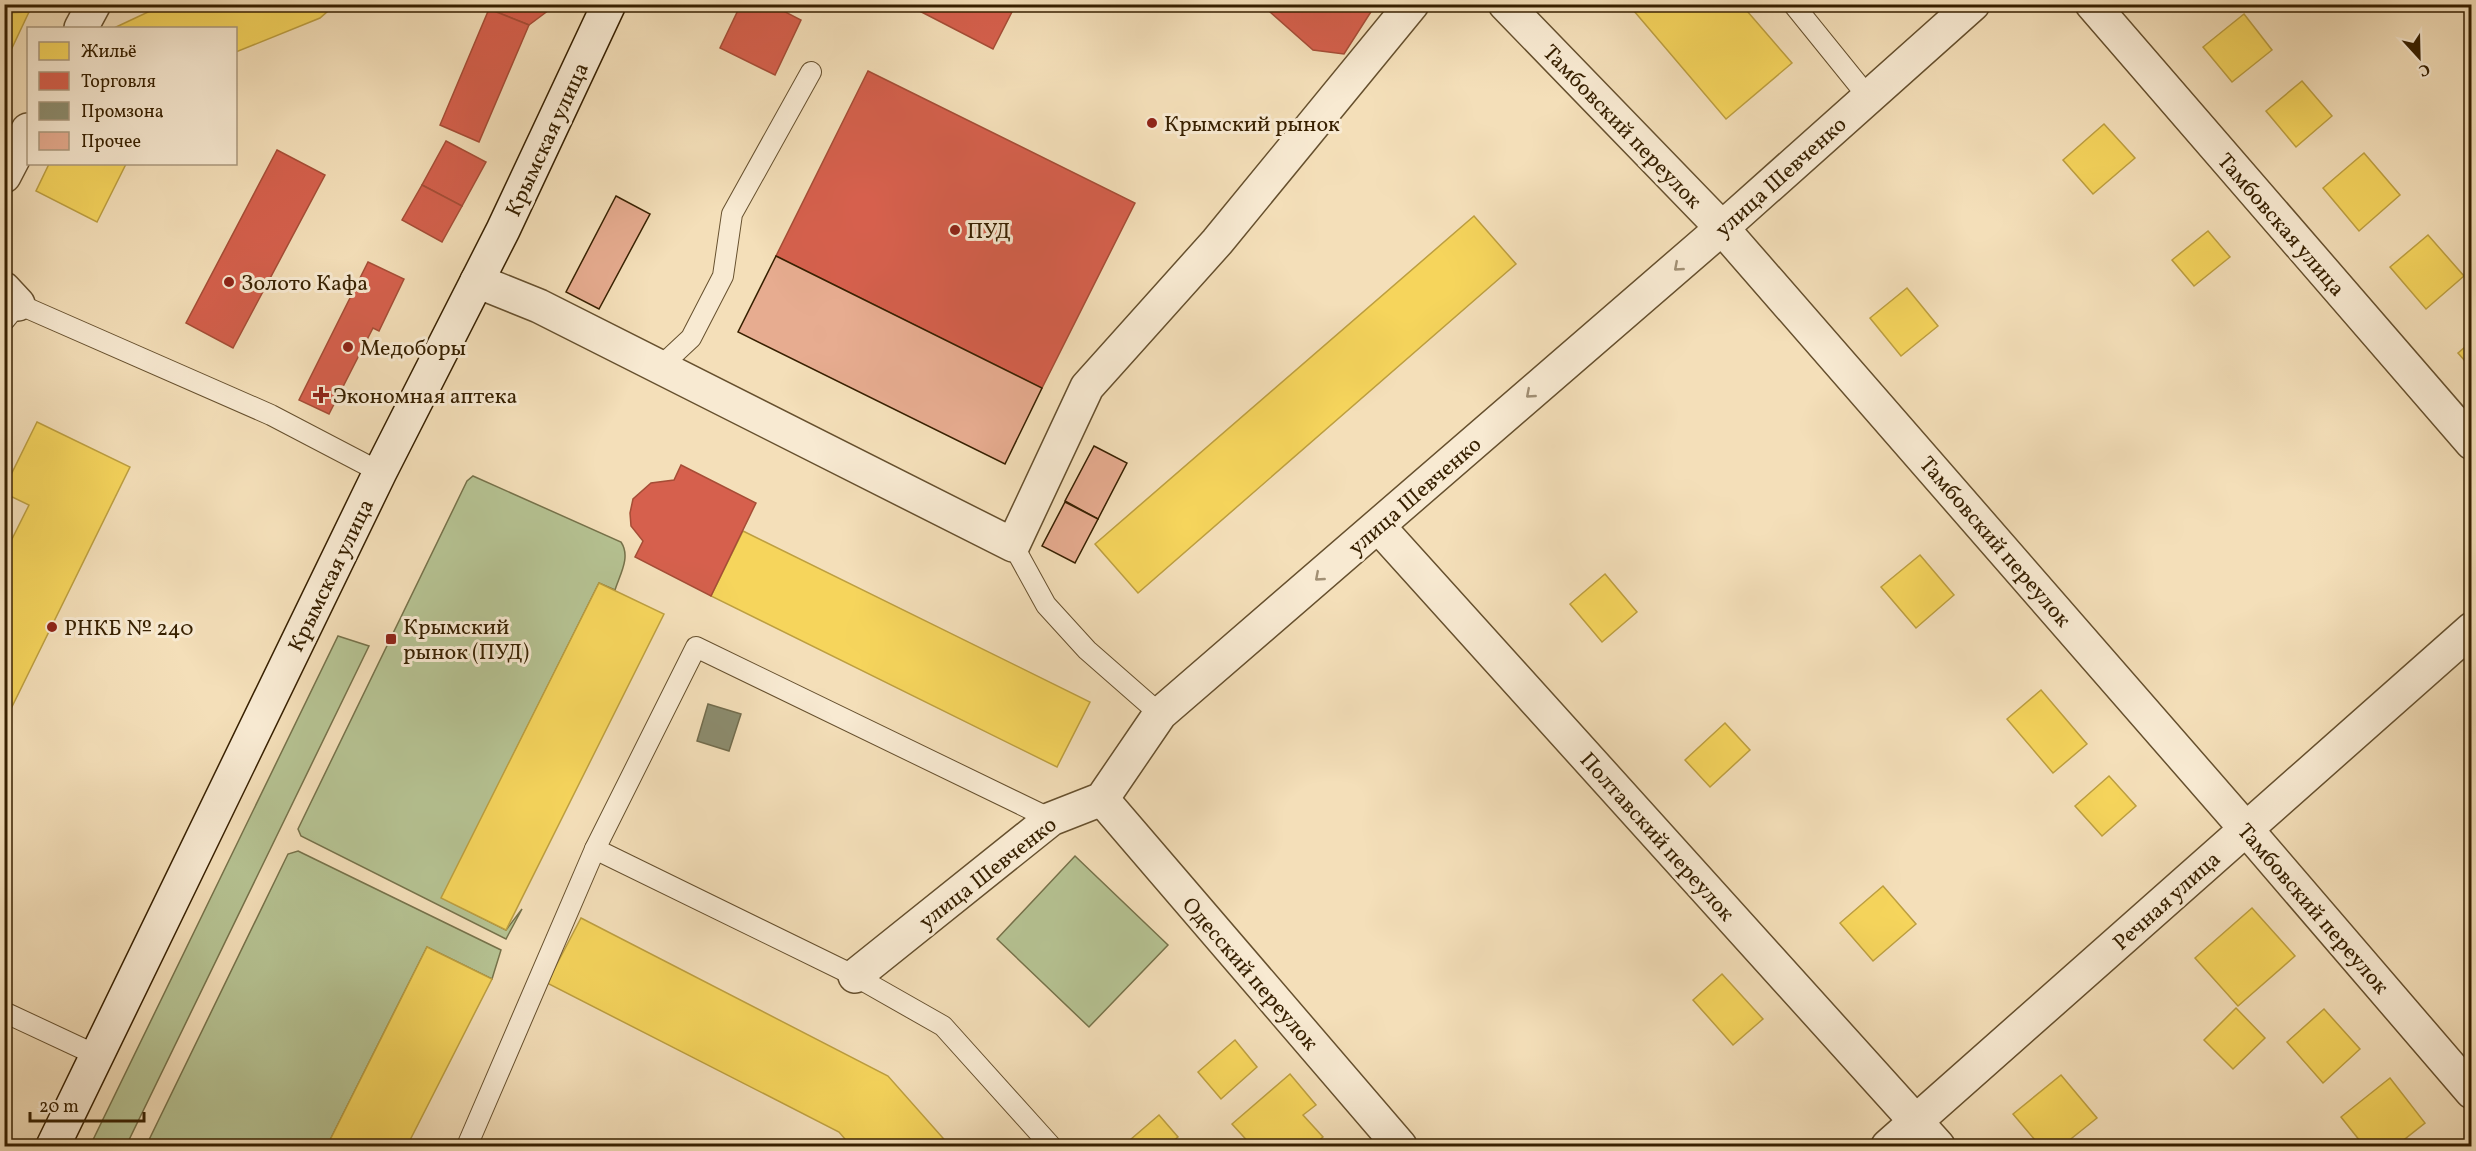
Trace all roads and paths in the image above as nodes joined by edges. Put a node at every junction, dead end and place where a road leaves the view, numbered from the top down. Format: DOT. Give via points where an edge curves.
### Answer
graph roads {
  1 [pos="94,4"];
  2 [pos="609,4"];
  3 [pos="1412,4"];
  4 [pos="1505,4"];
  5 [pos="1793,4"];
  6 [pos="1973,4"];
  7 [pos="2092,4"];
  8 [pos="82,27"];
  9 [pos="811,72"];
  10 [pos="1869,98"];
  11 [pos="27,132"];
  12 [pos="4,176"];
  13 [pos="1722,228"];
  14 [pos="477,281"];
  15 [pos="9,304"];
  16 [pos="660,368"];
  17 [pos="2472,443"];
  18 [pos="380,472"];
  19 [pos="1378,526"];
  20 [pos="1013,545"];
  21 [pos="2472,629"];
  22 [pos="1160,714"];
  23 [pos="1102,799"];
  24 [pos="1051,819"];
  25 [pos="2246,829"];
  26 [pos="595,849"];
  27 [pos="855,976"];
  28 [pos="4,1012"];
  29 [pos="96,1055"];
  30 [pos="2472,1092"];
  31 [pos="1915,1122"];
  32 [pos="54,1146"];
  33 [pos="467,1146"];
  34 [pos="1051,1146"];
  35 [pos="1401,1146"];
  36 [pos="1888,1146"];
  37 [pos="1938,1146"];
  1 -- 8 [label="street"];
  2 -- 14 [label="street, Крымская улица"];
  3 -- 20 [label="street" via="1217,242 1087,387"];
  4 -- 13 [label="street, Тамбовский переулок"];
  5 -- 10 [label="lane"];
  6 -- 10 [label="street, улица Шевченко"];
  7 -- 17 [label="street, Тамбовская улица"];
  9 -- 16 [label="lane" via="732,214 723,276 691,338"];
  10 -- 13 [label="street, улица Шевченко"];
  11 -- 12 [label="street"];
  13 -- 19 [label="street, улица Шевченко, one-way"];
  13 -- 25 [label="street, Тамбовский переулок"];
  14 -- 16 [label="street" via="539,306"];
  14 -- 18 [label="street, Крымская улица"];
  15 -- 18 [label="lane" via="271,415"];
  16 -- 20 [label="street"];
  18 -- 29 [label="street, Крымская улица"];
  19 -- 22 [label="street, улица Шевченко, one-way"];
  19 -- 31 [label="street, Полтавский переулок"];
  20 -- 22 [label="lane" via="1046,605 1087,650"];
  21 -- 25 [label="street, Речная улица"];
  22 -- 23 [label="street, улица Шевченко"];
  23 -- 24 [label="street, улица Шевченко"];
  23 -- 35 [label="street, Одесский переулок"];
  24 -- 26 [label="lane" via="696,647"];
  24 -- 27 [label="street, улица Шевченко"];
  25 -- 30 [label="street, Тамбовский переулок"];
  25 -- 31 [label="street, Речная улица"];
  26 -- 27 [label="lane"];
  26 -- 33 [label="lane"];
  27 -- 34 [label="lane" via="943,1026"];
  28 -- 29 [label="lane"];
  29 -- 32 [label="street, Крымская улица"];
  31 -- 36 [label="street, Речная улица"];
  31 -- 37 [label="street, Полтавский переулок"];
}
